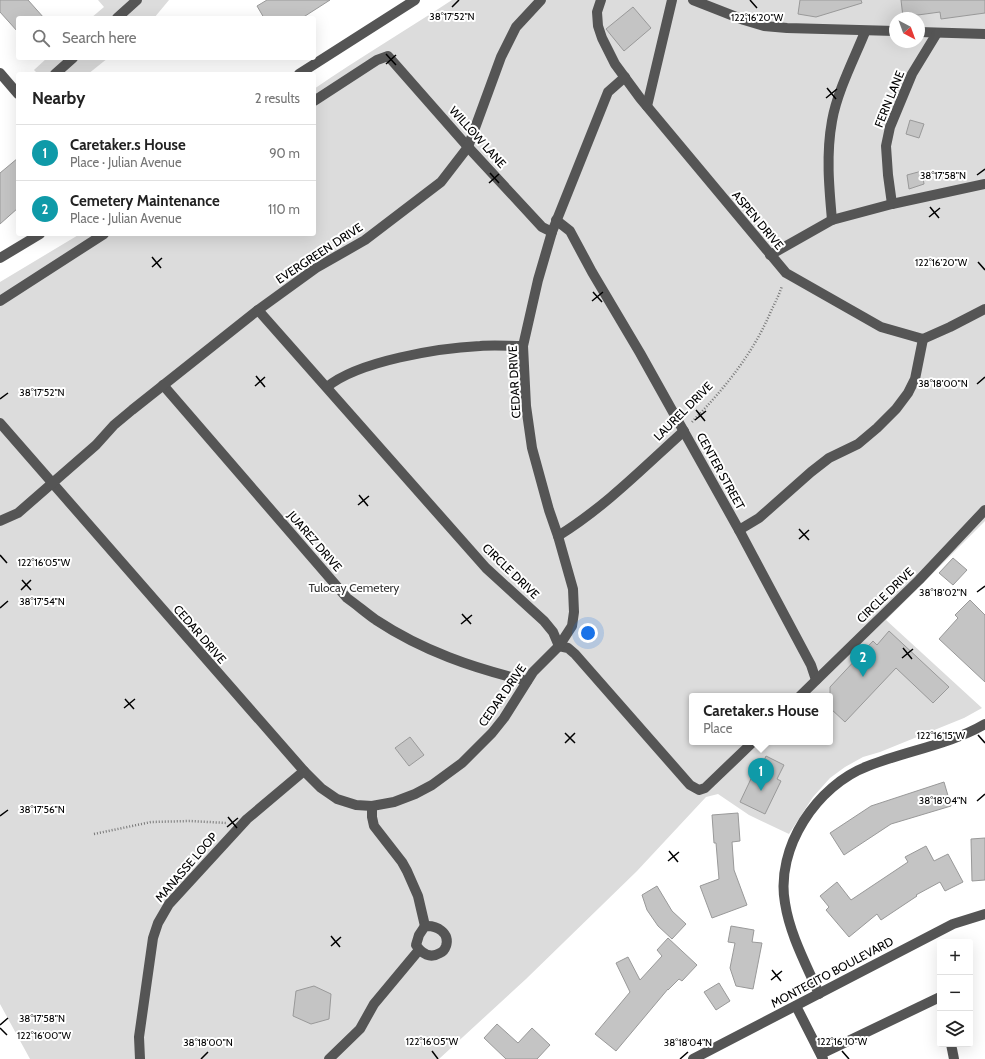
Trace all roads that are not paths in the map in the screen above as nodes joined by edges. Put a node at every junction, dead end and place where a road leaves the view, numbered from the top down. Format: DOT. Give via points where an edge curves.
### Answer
graph roads {
  1 [pos="136,0"];
  2 [pos="415,0"];
  3 [pos="541,0"];
  4 [pos="601,0"];
  5 [pos="672,0"];
  6 [pos="693,0"];
  7 [pos="119,16"];
  8 [pos="889,31"];
  9 [pos="865,32"];
  10 [pos="925,32"];
  11 [pos="937,33"];
  12 [pos="985,34"];
  13 [pos="71,60"];
  14 [pos="57,72"];
  15 [pos="302,72"];
  16 [pos="0,73"];
  17 [pos="625,77"];
  18 [pos="16,92"];
  19 [pos="316,100"];
  20 [pos="647,106"];
  21 [pos="468,147"];
  22 [pos="985,184"];
  23 [pos="892,204"];
  24 [pos="556,220"];
  25 [pos="832,220"];
  26 [pos="552,232"];
  27 [pos="37,236"];
  28 [pos="101,236"];
  29 [pos="770,255"];
  30 [pos="0,258"];
  31 [pos="0,302"];
  32 [pos="985,309"];
  33 [pos="258,310"];
  34 [pos="923,339"];
  35 [pos="523,346"];
  36 [pos="164,386"];
  37 [pos="327,387"];
  38 [pos="0,423"];
  39 [pos="684,431"];
  40 [pos="52,484"];
  41 [pos="985,510"];
  42 [pos="0,521"];
  43 [pos="739,530"];
  44 [pos="558,536"];
  45 [pos="559,646"];
  46 [pos="816,680"];
  47 [pos="527,681"];
  48 [pos="803,693"];
  49 [pos="985,724"];
  50 [pos="750,745"];
  51 [pos="304,771"];
  52 [pos="372,806"];
  53 [pos="985,914"];
  54 [pos="426,926"];
  55 [pos="420,950"];
  56 [pos="818,994"];
  57 [pos="937,999"];
  58 [pos="796,1006"];
  59 [pos="952,1047"];
  60 [pos="822,1057"];
  61 [pos="140,1059"];
  62 [pos="329,1059"];
  63 [pos="694,1059"];
  64 [pos="954,1059"];
  1 -- 7 [label="street"];
  2 -- 15 [label="street"];
  3 -- 21 [label="street, EVERGREEN DRIVE" via="516,28 500,57"];
  4 -- 17 [label="street, ASPEN DRIVE" via="597,12 598,26 615,64"];
  5 -- 20 [label="street"];
  6 -- 9 [label="street" via="764,26"];
  8 -- 9 [label="street"];
  9 -- 25 [label="street" via="836,103 832,120 828,146"];
  10 -- 11 [label="street"];
  11 -- 12 [label="street"];
  11 -- 23 [label="street, FERN LANE" via="912,74 890,127 886,146"];
  13 -- 14 [label="street"];
  16 -- 18 [label="street"];
  17 -- 20 [label="street, ASPEN DRIVE"];
  17 -- 24 [label="street, CEDAR DRIVE" via="608,92"];
  19 -- 21 [label="street, WILLOW LANE" via="377,60 388,56"];
  20 -- 29 [label="street, ASPEN DRIVE"];
  21 -- 26 [label="street, WILLOW LANE" via="542,227"];
  21 -- 33 [label="street, EVERGREEN DRIVE" via="441,182 365,240 316,268"];
  22 -- 23 [label="street"];
  23 -- 25 [label="street"];
  24 -- 26 [label="street, CEDAR DRIVE"];
  24 -- 39 [label="street, CENTER STREET" via="570,231"];
  25 -- 29 [label="street"];
  26 -- 35 [label="street, CEDAR DRIVE"];
  27 -- 30 [label="street"];
  28 -- 31 [label="street"];
  29 -- 34 [label="street, ASPEN DRIVE" via="786,273 881,327"];
  32 -- 34 [label="street"];
  33 -- 36 [label="street, EVERGREEN DRIVE"];
  33 -- 37 [label="street, CIRCLE DRIVE"];
  34 -- 43 [label="street" via="915,378 896,409 858,444 829,458 758,518"];
  35 -- 37 [label="street" via="436,350 375,363 345,375"];
  35 -- 44 [label="street, CEDAR DRIVE" via="526,406 532,448 548,510"];
  36 -- 40 [label="street, EVERGREEN DRIVE" via="114,426"];
  36 -- 47 [label="street, JUAREZ DRIVE" via="347,598 376,620 416,643 488,672"];
  37 -- 45 [label="street, CIRCLE DRIVE" via="486,568 544,621 553,632"];
  38 -- 40 [label="street, CEDAR DRIVE"];
  39 -- 43 [label="street, CENTER STREET"];
  39 -- 44 [label="street, LAUREL DRIVE" via="584,519"];
  40 -- 42 [label="street, EVERGREEN DRIVE" via="18,513"];
  40 -- 51 [label="street, CEDAR DRIVE"];
  41 -- 46 [label="street, CIRCLE DRIVE" via="919,580"];
  43 -- 46 [label="street, CENTER STREET" via="811,664"];
  44 -- 45 [label="street, CEDAR DRIVE" via="573,589 574,612 572,626"];
  45 -- 47 [label="street, CEDAR DRIVE"];
  45 -- 50 [label="street" via="568,648 576,654 694,788 705,788"];
  46 -- 48 [label="street, CIRCLE DRIVE"];
  47 -- 52 [label="street, CEDAR DRIVE" via="504,718 462,763 415,794 394,802"];
  49 -- 56 [label="street" via="961,736 866,766 837,783 813,807 795,835 783,872 784,902 793,935"];
  51 -- 52 [label="street, CEDAR DRIVE" via="337,799 356,805"];
  51 -- 61 [label="street, MANASSE LOOP" via="247,819 169,904 158,922 153,938 139,1037"];
  52 -- 54 [label="street" via="374,826 407,871 418,896"];
  53 -- 56 [label="street, MONTECITO BOULEVARD" via="953,924"];
  54 -- 55 [label="street" via="421,930 417,940 416,945"];
  54 -- 55 [label="street" via="438,927 444,932 447,946 436,955 428,956"];
  55 -- 62 [label="street" via="374,1004 360,1029"];
  56 -- 58 [label="street, MONTECITO BOULEVARD"];
  57 -- 60 [label="street"];
  58 -- 60 [label="street"];
  58 -- 63 [label="street, MONTECITO BOULEVARD"];
  59 -- 64 [label="street"];
}
